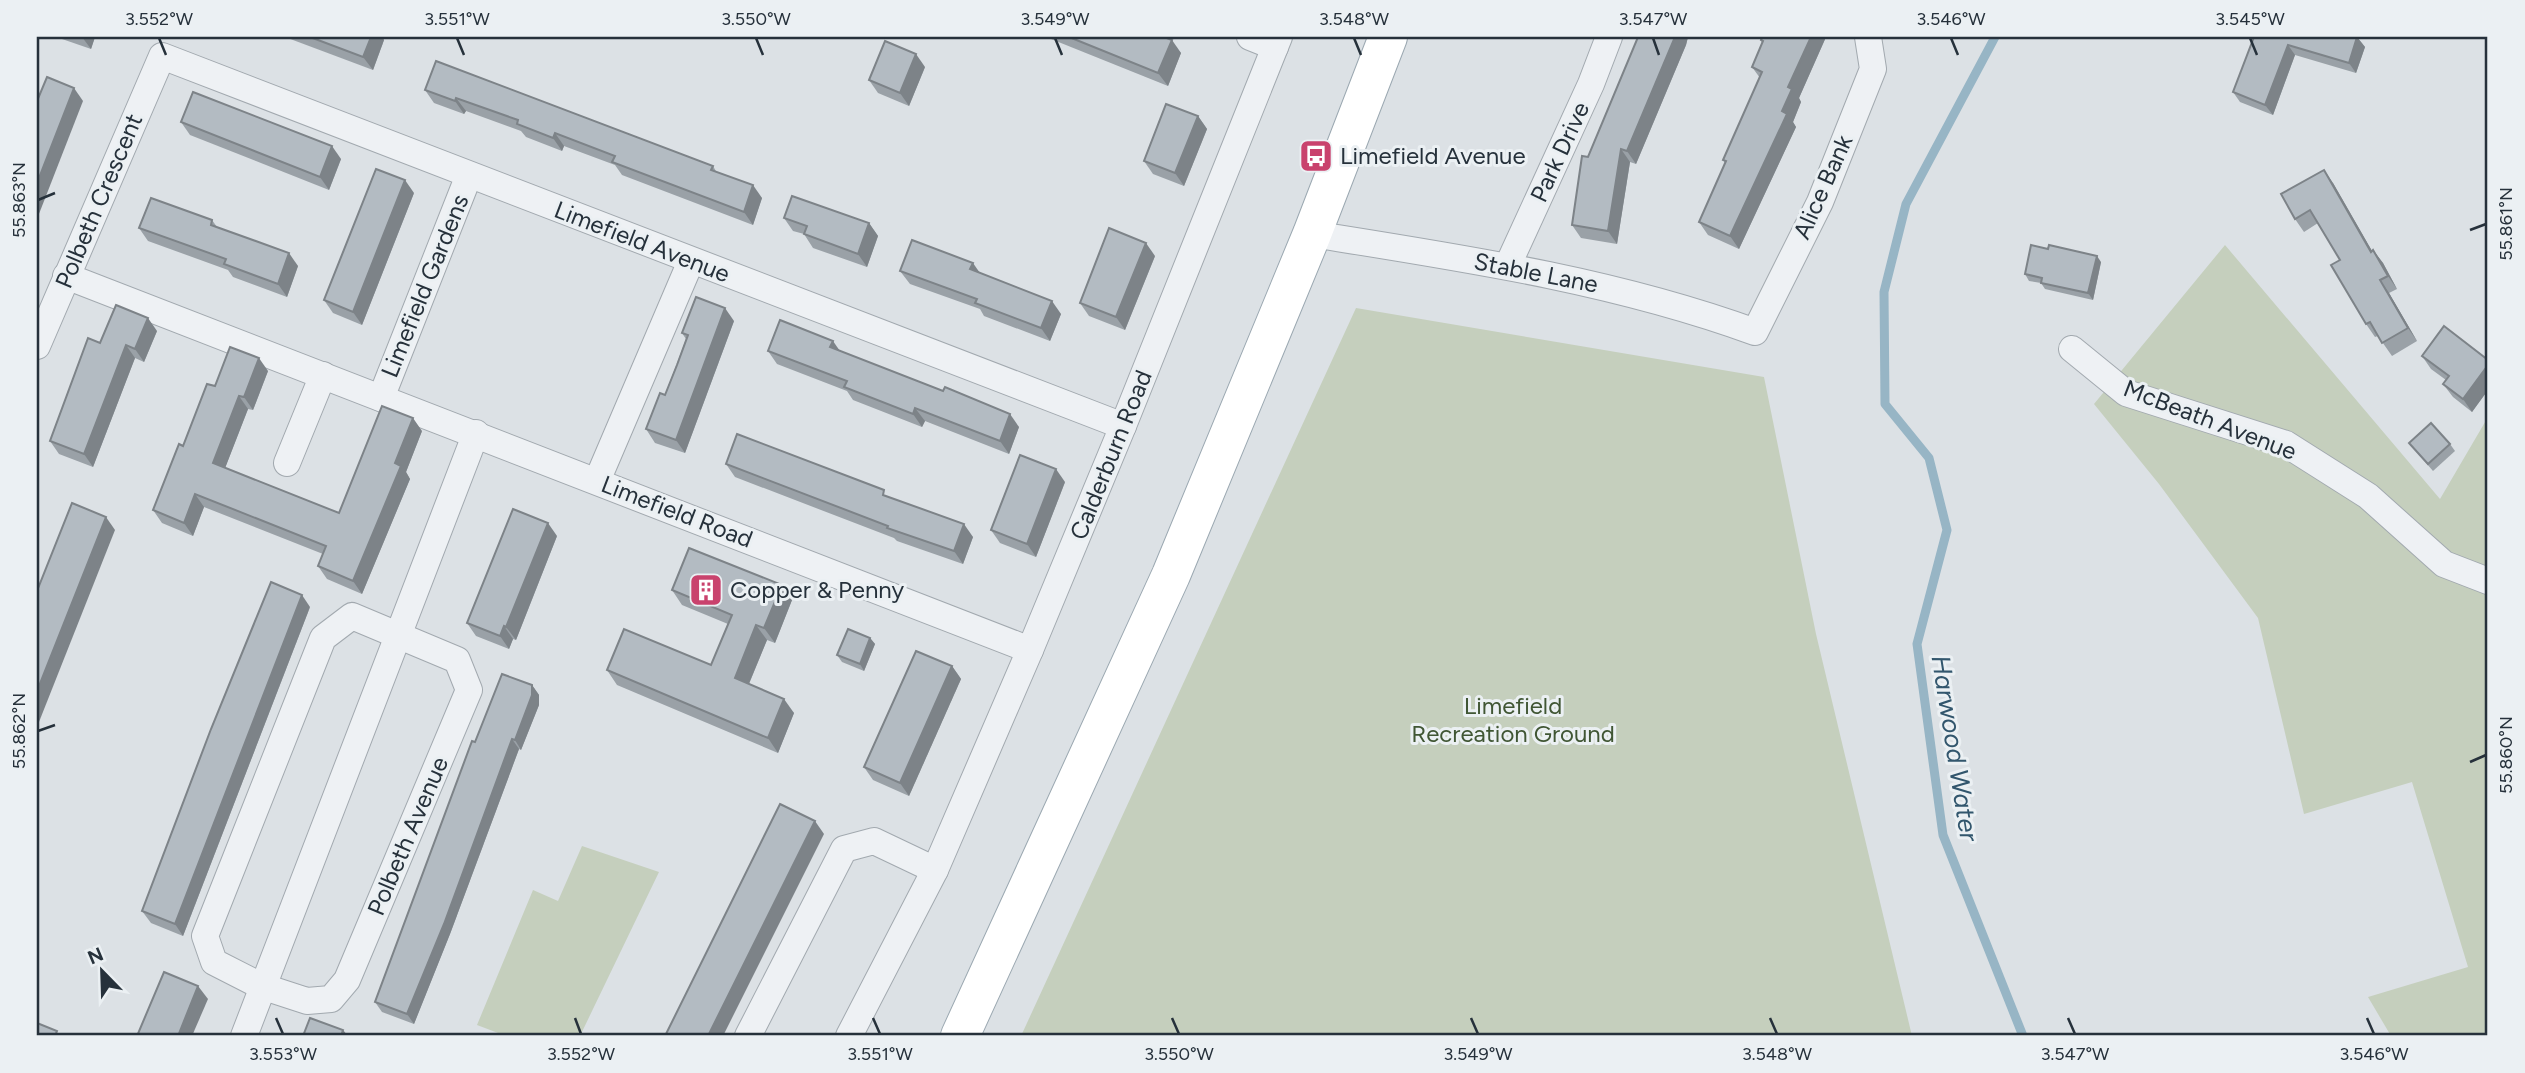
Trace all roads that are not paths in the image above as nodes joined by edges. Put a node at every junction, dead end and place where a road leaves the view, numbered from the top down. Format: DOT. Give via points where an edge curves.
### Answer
graph roads {
  1 [pos="1250,37"];
  2 [pos="1388,37"];
  3 [pos="1609,37"];
  4 [pos="1868,37"];
  5 [pos="1277,42"];
  6 [pos="162,56"];
  7 [pos="469,174"];
  8 [pos="1312,234"];
  9 [pos="691,261"];
  10 [pos="1508,265"];
  11 [pos="66,276"];
  12 [pos="1755,332"];
  13 [pos="37,346"];
  14 [pos="2071,349"];
  15 [pos="323,375"];
  16 [pos="381,398"];
  17 [pos="1124,426"];
  18 [pos="476,433"];
  19 [pos="287,463"];
  20 [pos="597,481"];
  21 [pos="2488,580"];
  22 [pos="399,637"];
  23 [pos="1030,650"];
  24 [pos="935,870"];
  25 [pos="261,986"];
  26 [pos="244,1036"];
  27 [pos="748,1036"];
  28 [pos="849,1036"];
  29 [pos="960,1036"];
  1 -- 5 [label="street"];
  2 -- 8 [label="main road"];
  3 -- 10 [label="street, Park Drive"];
  4 -- 12 [label="street, Alice Bank" via="1873,69 1820,202"];
  5 -- 17 [label="street, Calderburn Road"];
  6 -- 7 [label="street, Limefield Avenue"];
  6 -- 11 [label="street, Polbeth Crescent"];
  7 -- 9 [label="street, Limefield Avenue"];
  7 -- 16 [label="street, Limefield Gardens"];
  8 -- 10 [label="street, Stable Lane"];
  8 -- 29 [label="main road" via="1171,575"];
  9 -- 17 [label="street, Limefield Avenue"];
  9 -- 20 [label="street"];
  10 -- 12 [label="street, Stable Lane" via="1697,311"];
  11 -- 13 [label="street, Polbeth Crescent"];
  11 -- 15 [label="street, Limefield Road"];
  14 -- 21 [label="street, McBeath Avenue" via="2126,393 2286,444 2368,496 2444,564"];
  15 -- 16 [label="street, Limefield Road"];
  15 -- 19 [label="street"];
  16 -- 18 [label="street, Limefield Road"];
  17 -- 23 [label="street, Calderburn Road"];
  18 -- 20 [label="street, Limefield Road"];
  18 -- 22 [label="street"];
  20 -- 23 [label="street, Limefield Road"];
  22 -- 25 [label="street"];
  22 -- 25 [label="street, Polbeth Avenue" via="352,617 323,638 205,936 214,962"];
  22 -- 25 [label="street, Polbeth Avenue" via="457,660 470,690 347,980 331,999 307,1001"];
  23 -- 24 [label="street, Calderburn Road"];
  24 -- 27 [label="street" via="874,842 844,849"];
  24 -- 28 [label="street, Calderburn Road"];
  25 -- 26 [label="street"];
}
